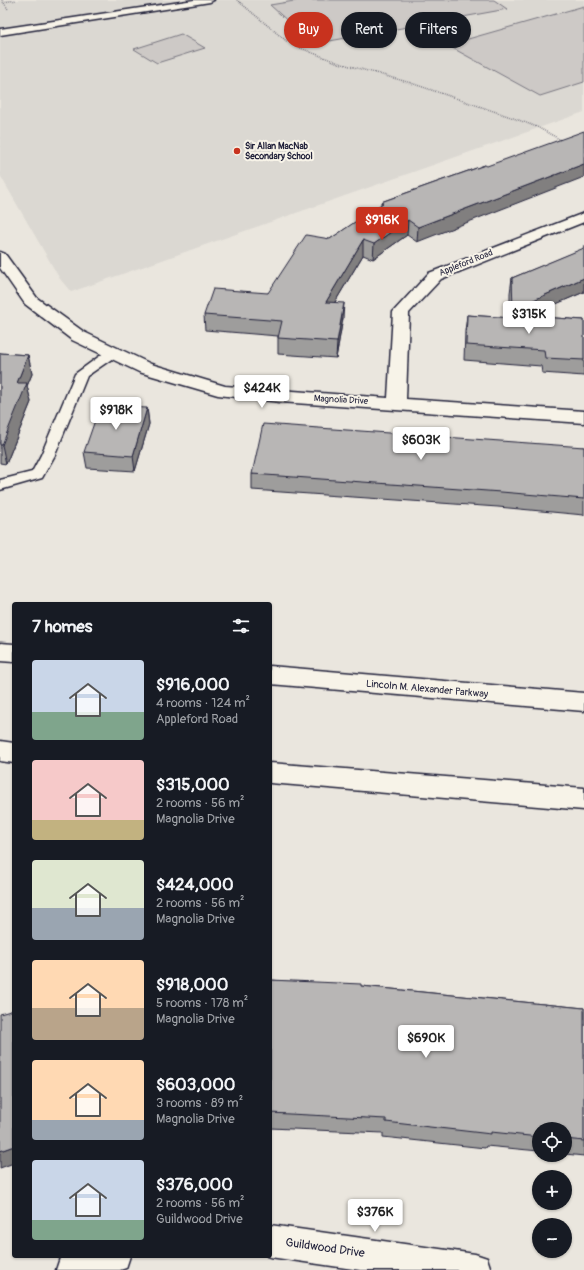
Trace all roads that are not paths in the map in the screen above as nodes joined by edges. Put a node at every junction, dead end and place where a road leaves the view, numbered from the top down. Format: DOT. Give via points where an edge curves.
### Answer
graph roads {
  1 [pos="210,0"];
  2 [pos="0,32"];
  3 [pos="584,217"];
  4 [pos="0,257"];
  5 [pos="112,353"];
  6 [pos="397,403"];
  7 [pos="584,417"];
  8 [pos="0,485"];
  9 [pos="0,652"];
  10 [pos="12,653"];
  11 [pos="272,675"];
  12 [pos="584,702"];
  13 [pos="0,751"];
  14 [pos="12,753"];
  15 [pos="272,774"];
  16 [pos="584,799"];
  17 [pos="272,1241"];
  18 [pos="104,1258"];
  19 [pos="72,1270"];
  20 [pos="475,1270"];
  1 -- 2 [label="lane"];
  3 -- 6 [label="main road, Appleford Road" via="435,276 401,312"];
  4 -- 5 [label="main road, Magnolia Drive" via="31,301 78,336"];
  5 -- 6 [label="main road, Magnolia Drive" via="145,368 224,391"];
  5 -- 8 [label="lane" via="81,374 48,455 37,475"];
  6 -- 7 [label="main road, Magnolia Drive"];
  9 -- 10 [label="main road"];
  11 -- 12 [label="main road, Lincoln M. Alexander Parkway"];
  13 -- 14 [label="main road"];
  15 -- 16 [label="main road"];
  17 -- 20 [label="main road, Guildwood Drive"];
  18 -- 19 [label="main road"];
}
